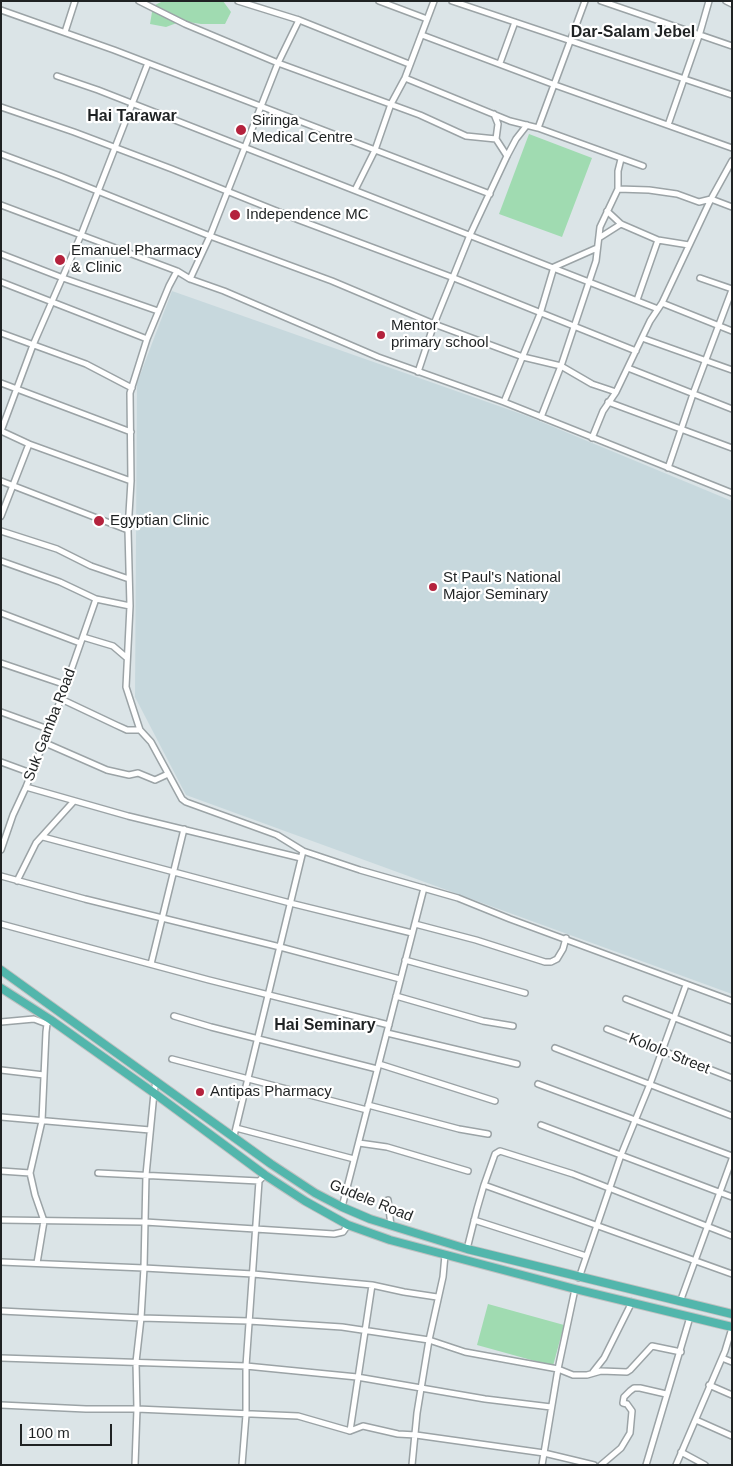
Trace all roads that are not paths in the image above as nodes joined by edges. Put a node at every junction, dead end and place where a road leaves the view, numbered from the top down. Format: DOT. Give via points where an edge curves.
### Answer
graph roads {
  1 [pos="75,1"];
  2 [pos="139,1"];
  3 [pos="238,1"];
  4 [pos="379,1"];
  5 [pos="434,1"];
  6 [pos="452,1"];
  7 [pos="585,1"];
  8 [pos="601,1"];
  9 [pos="709,1"];
  10 [pos="726,1"];
  11 [pos="732,4"];
  12 [pos="1,10"];
  13 [pos="427,18"];
  14 [pos="299,20"];
  15 [pos="515,22"];
  16 [pos="65,32"];
  17 [pos="422,35"];
  18 [pos="699,36"];
  19 [pos="571,40"];
  20 [pos="732,46"];
  21 [pos="148,63"];
  22 [pos="278,63"];
  23 [pos="500,63"];
  24 [pos="409,64"];
  25 [pos="57,76"];
  26 [pos="405,78"];
  27 [pos="684,80"];
  28 [pos="554,85"];
  29 [pos="732,95"];
  30 [pos="132,103"];
  31 [pos="391,104"];
  32 [pos="261,105"];
  33 [pos="1,107"];
  34 [pos="494,114"];
  35 [pos="668,125"];
  36 [pos="527,126"];
  37 [pos="538,128"];
  38 [pos="496,139"];
  39 [pos="244,147"];
  40 [pos="115,148"];
  41 [pos="732,148"];
  42 [pos="375,150"];
  43 [pos="1,154"];
  44 [pos="507,156"];
  45 [pos="622,159"];
  46 [pos="732,161"];
  47 [pos="643,166"];
  48 [pos="618,189"];
  49 [pos="355,190"];
  50 [pos="226,191"];
  51 [pos="98,192"];
  52 [pos="490,194"];
  53 [pos="710,199"];
  54 [pos="1,205"];
  55 [pos="732,207"];
  56 [pos="607,211"];
  57 [pos="621,224"];
  58 [pos="82,235"];
  59 [pos="470,235"];
  60 [pos="210,236"];
  61 [pos="599,238"];
  62 [pos="658,240"];
  63 [pos="689,245"];
  64 [pos="597,248"];
  65 [pos="1,254"];
  66 [pos="554,267"];
  67 [pos="177,271"];
  68 [pos="63,278"];
  69 [pos="454,278"];
  70 [pos="700,278"];
  71 [pos="190,279"];
  72 [pos="590,281"];
  73 [pos="1,282"];
  74 [pos="732,290"];
  75 [pos="637,300"];
  76 [pos="53,303"];
  77 [pos="662,303"];
  78 [pos="658,308"];
  79 [pos="158,311"];
  80 [pos="540,314"];
  81 [pos="434,324"];
  82 [pos="574,326"];
  83 [pos="718,326"];
  84 [pos="732,331"];
  85 [pos="1,333"];
  86 [pos="642,338"];
  87 [pos="147,339"];
  88 [pos="33,345"];
  89 [pos="636,351"];
  90 [pos="523,357"];
  91 [pos="706,360"];
  92 [pos="561,366"];
  93 [pos="628,368"];
  94 [pos="732,370"];
  95 [pos="418,372"];
  96 [pos="1,382"];
  97 [pos="16,388"];
  98 [pos="132,388"];
  99 [pos="616,392"];
  100 [pos="692,394"];
  101 [pos="504,402"];
  102 [pos="608,402"];
  103 [pos="732,409"];
  104 [pos="541,417"];
  105 [pos="680,430"];
  106 [pos="1,431"];
  107 [pos="131,432"];
  108 [pos="592,438"];
  109 [pos="29,444"];
  110 [pos="732,448"];
  111 [pos="668,468"];
  112 [pos="1,481"];
  113 [pos="131,481"];
  114 [pos="13,486"];
  115 [pos="732,493"];
  116 [pos="1,516"];
  117 [pos="128,530"];
  118 [pos="1,531"];
  119 [pos="1,561"];
  120 [pos="129,579"];
  121 [pos="96,599"];
  122 [pos="130,606"];
  123 [pos="1,613"];
  124 [pos="83,637"];
  125 [pos="80,643"];
  126 [pos="127,658"];
  127 [pos="1,663"];
  128 [pos="66,685"];
  129 [pos="61,699"];
  130 [pos="1,712"];
  131 [pos="48,730"];
  132 [pos="140,730"];
  133 [pos="43,742"];
  134 [pos="1,762"];
  135 [pos="31,773"];
  136 [pos="168,774"];
  137 [pos="26,787"];
  138 [pos="74,801"];
  139 [pos="184,829"];
  140 [pos="43,837"];
  141 [pos="1,850"];
  142 [pos="303,851"];
  143 [pos="301,858"];
  144 [pos="173,872"];
  145 [pos="1,876"];
  146 [pos="17,881"];
  147 [pos="424,888"];
  148 [pos="290,903"];
  149 [pos="161,918"];
  150 [pos="1,924"];
  151 [pos="415,924"];
  152 [pos="412,933"];
  153 [pos="566,938"];
  154 [pos="280,947"];
  155 [pos="405,960"];
  156 [pos="151,964"];
  157 [pos="1,970"];
  158 [pos="400,979"];
  159 [pos="686,985"];
  160 [pos="1,988"];
  161 [pos="525,993"];
  162 [pos="268,994"];
  163 [pos="396,996"];
  164 [pos="626,999"];
  165 [pos="732,1001"];
  166 [pos="174,1016"];
  167 [pos="674,1019"];
  168 [pos="1,1022"];
  169 [pos="49,1022"];
  170 [pos="389,1024"];
  171 [pos="513,1026"];
  172 [pos="607,1029"];
  173 [pos="387,1032"];
  174 [pos="257,1039"];
  175 [pos="732,1040"];
  176 [pos="555,1048"];
  177 [pos="662,1051"];
  178 [pos="172,1059"];
  179 [pos="517,1064"];
  180 [pos="378,1067"];
  181 [pos="1,1070"];
  182 [pos="44,1075"];
  183 [pos="732,1078"];
  184 [pos="248,1079"];
  185 [pos="156,1081"];
  186 [pos="538,1084"];
  187 [pos="650,1084"];
  188 [pos="154,1093"];
  189 [pos="495,1101"];
  190 [pos="367,1108"];
  191 [pos="732,1116"];
  192 [pos="1,1117"];
  193 [pos="42,1121"];
  194 [pos="635,1121"];
  195 [pos="541,1125"];
  196 [pos="236,1128"];
  197 [pos="150,1130"];
  198 [pos="488,1134"];
  199 [pos="234,1136"];
  200 [pos="358,1143"];
  201 [pos="621,1155"];
  202 [pos="732,1158"];
  203 [pos="354,1159"];
  204 [pos="1,1171"];
  205 [pos="468,1171"];
  206 [pos="30,1173"];
  207 [pos="98,1173"];
  208 [pos="146,1175"];
  209 [pos="262,1178"];
  210 [pos="484,1184"];
  211 [pos="610,1189"];
  212 [pos="720,1193"];
  213 [pos="732,1197"];
  214 [pos="388,1200"];
  215 [pos="342,1207"];
  216 [pos="1,1220"];
  217 [pos="44,1220"];
  218 [pos="474,1220"];
  219 [pos="145,1222"];
  220 [pos="348,1225"];
  221 [pos="596,1225"];
  222 [pos="391,1226"];
  223 [pos="707,1227"];
  224 [pos="255,1229"];
  225 [pos="732,1236"];
  226 [pos="438,1240"];
  227 [pos="467,1249"];
  228 [pos="434,1252"];
  229 [pos="446,1255"];
  230 [pos="586,1256"];
  231 [pos="695,1261"];
  232 [pos="1,1262"];
  233 [pos="37,1263"];
  234 [pos="144,1268"];
  235 [pos="253,1274"];
  236 [pos="732,1274"];
  237 [pos="578,1278"];
  238 [pos="372,1285"];
  239 [pos="575,1289"];
  240 [pos="437,1298"];
  241 [pos="632,1302"];
  242 [pos="680,1302"];
  243 [pos="1,1311"];
  244 [pos="732,1314"];
  245 [pos="690,1317"];
  246 [pos="141,1318"];
  247 [pos="249,1321"];
  248 [pos="732,1327"];
  249 [pos="365,1330"];
  250 [pos="429,1340"];
  251 [pos="681,1352"];
  252 [pos="1,1358"];
  253 [pos="722,1358"];
  254 [pos="136,1362"];
  255 [pos="732,1362"];
  256 [pos="246,1366"];
  257 [pos="558,1369"];
  258 [pos="593,1372"];
  259 [pos="357,1377"];
  260 [pos="709,1385"];
  261 [pos="422,1389"];
  262 [pos="666,1394"];
  263 [pos="732,1396"];
  264 [pos="1,1406"];
  265 [pos="552,1407"];
  266 [pos="137,1409"];
  267 [pos="246,1415"];
  268 [pos="696,1420"];
  269 [pos="350,1431"];
  270 [pos="416,1435"];
  271 [pos="732,1436"];
  272 [pos="544,1452"];
  273 [pos="681,1452"];
  274 [pos="135,1465"];
  275 [pos="242,1465"];
  276 [pos="412,1465"];
  277 [pos="542,1465"];
  278 [pos="594,1465"];
  279 [pos="601,1465"];
  280 [pos="646,1465"];
  281 [pos="676,1465"];
  282 [pos="705,1465"];
  1 -- 16 [label="street"];
  2 -- 22 [label="street"];
  3 -- 14 [label="street"];
  4 -- 13 [label="street"];
  5 -- 13 [label="street"];
  6 -- 15 [label="street"];
  7 -- 19 [label="street"];
  8 -- 18 [label="street"];
  9 -- 18 [label="street"];
  10 -- 11 [label="street"];
  12 -- 16 [label="street"];
  13 -- 17 [label="street"];
  14 -- 22 [label="street"];
  14 -- 24 [label="street"];
  15 -- 19 [label="street"];
  15 -- 23 [label="street"];
  16 -- 21 [label="street"];
  17 -- 23 [label="street"];
  17 -- 24 [label="street"];
  18 -- 20 [label="street"];
  18 -- 27 [label="street"];
  19 -- 27 [label="street"];
  19 -- 28 [label="street"];
  21 -- 30 [label="street"];
  21 -- 32 [label="street"];
  22 -- 31 [label="street"];
  22 -- 32 [label="street"];
  23 -- 28 [label="street"];
  24 -- 26 [label="street"];
  25 -- 30 [label="street"];
  26 -- 31 [label="street"];
  26 -- 34 [label="street"];
  27 -- 29 [label="street"];
  27 -- 35 [label="street"];
  28 -- 35 [label="street"];
  28 -- 37 [label="street"];
  30 -- 39 [label="street"];
  30 -- 40 [label="street"];
  31 -- 38 [label="street" via="466,136"];
  31 -- 42 [label="street"];
  32 -- 39 [label="street"];
  32 -- 42 [label="street"];
  33 -- 40 [label="street"];
  34 -- 36 [label="street"];
  34 -- 38 [label="street" via="498,124"];
  35 -- 41 [label="street"];
  36 -- 37 [label="street"];
  36 -- 44 [label="street"];
  37 -- 45 [label="street"];
  38 -- 44 [label="street"];
  39 -- 49 [label="street"];
  39 -- 50 [label="street"];
  40 -- 50 [label="street"];
  40 -- 51 [label="street"];
  42 -- 49 [label="street"];
  42 -- 52 [label="street"];
  43 -- 51 [label="street"];
  44 -- 52 [label="street"];
  45 -- 47 [label="street"];
  45 -- 48 [label="street"];
  46 -- 53 [label="street"];
  48 -- 53 [label="street" via="677,194 699,202"];
  48 -- 56 [label="street"];
  49 -- 59 [label="street"];
  50 -- 60 [label="street"];
  50 -- 69 [label="street"];
  51 -- 58 [label="street"];
  51 -- 60 [label="street"];
  52 -- 59 [label="street"];
  53 -- 55 [label="street"];
  53 -- 63 [label="street"];
  54 -- 58 [label="street"];
  56 -- 57 [label="street"];
  56 -- 61 [label="street"];
  57 -- 61 [label="street"];
  57 -- 62 [label="street"];
  58 -- 67 [label="street"];
  58 -- 68 [label="street"];
  59 -- 66 [label="street"];
  59 -- 69 [label="street"];
  60 -- 71 [label="street"];
  60 -- 81 [label="street" via="315,274"];
  61 -- 64 [label="street"];
  62 -- 63 [label="street"];
  62 -- 75 [label="street"];
  63 -- 77 [label="street"];
  64 -- 66 [label="street"];
  64 -- 72 [label="street"];
  65 -- 68 [label="street"];
  66 -- 72 [label="street"];
  66 -- 80 [label="street"];
  67 -- 71 [label="street"];
  67 -- 79 [label="street"];
  68 -- 76 [label="street"];
  68 -- 79 [label="street"];
  69 -- 80 [label="street"];
  69 -- 81 [label="street"];
  70 -- 74 [label="street"];
  71 -- 95 [label="street"];
  72 -- 75 [label="street"];
  72 -- 82 [label="street"];
  73 -- 76 [label="street"];
  74 -- 83 [label="street"];
  75 -- 78 [label="street"];
  76 -- 87 [label="street"];
  76 -- 88 [label="street"];
  77 -- 78 [label="street"];
  77 -- 83 [label="street"];
  78 -- 86 [label="street"];
  79 -- 87 [label="street"];
  80 -- 82 [label="street"];
  80 -- 90 [label="street"];
  81 -- 90 [label="street"];
  81 -- 95 [label="street"];
  82 -- 89 [label="street"];
  82 -- 92 [label="street"];
  83 -- 84 [label="street"];
  83 -- 91 [label="street"];
  85 -- 88 [label="street"];
  86 -- 89 [label="street"];
  86 -- 91 [label="street"];
  87 -- 98 [label="street"];
  88 -- 97 [label="street"];
  88 -- 98 [label="street" via="86,364"];
  89 -- 93 [label="street"];
  90 -- 92 [label="street"];
  90 -- 101 [label="street"];
  91 -- 94 [label="street"];
  91 -- 100 [label="street"];
  92 -- 99 [label="street" via="592,384"];
  92 -- 104 [label="street"];
  93 -- 99 [label="street"];
  93 -- 100 [label="street"];
  95 -- 101 [label="street"];
  96 -- 97 [label="street"];
  97 -- 106 [label="street"];
  97 -- 107 [label="street"];
  98 -- 107 [label="street"];
  99 -- 102 [label="street"];
  100 -- 103 [label="street"];
  100 -- 105 [label="street"];
  101 -- 104 [label="street"];
  102 -- 105 [label="street"];
  102 -- 108 [label="street"];
  104 -- 108 [label="street"];
  105 -- 110 [label="street"];
  105 -- 111 [label="street"];
  106 -- 109 [label="street"];
  107 -- 113 [label="street"];
  108 -- 111 [label="street"];
  109 -- 113 [label="street"];
  109 -- 114 [label="street"];
  111 -- 115 [label="street"];
  112 -- 114 [label="street"];
  113 -- 117 [label="street"];
  114 -- 116 [label="street"];
  114 -- 117 [label="street"];
  117 -- 120 [label="street"];
  118 -- 120 [label="street" via="57,549 91,566"];
  119 -- 121 [label="street"];
  120 -- 122 [label="street"];
  121 -- 122 [label="street"];
  121 -- 124 [label="street, Suk Gamba Road"];
  122 -- 126 [label="street"];
  123 -- 125 [label="street"];
  124 -- 125 [label="street, Suk Gamba Road"];
  124 -- 126 [label="street" via="113,646"];
  125 -- 128 [label="street, Suk Gamba Road"];
  126 -- 132 [label="street" via="127,694"];
  127 -- 128 [label="street"];
  128 -- 129 [label="street, Suk Gamba Road"];
  129 -- 131 [label="street, Suk Gamba Road"];
  129 -- 132 [label="street" via="127,730"];
  130 -- 131 [label="street"];
  131 -- 133 [label="street, Suk Gamba Road"];
  132 -- 136 [label="street" via="151,742"];
  133 -- 135 [label="street, Suk Gamba Road"];
  133 -- 136 [label="street" via="107,770 129,775 138,773 155,780"];
  134 -- 135 [label="street"];
  135 -- 137 [label="street, Suk Gamba Road"];
  136 -- 142 [label="street" via="184,801 277,835"];
  137 -- 138 [label="street"];
  137 -- 141 [label="street, Suk Gamba Road"];
  138 -- 139 [label="street"];
  138 -- 140 [label="street"];
  139 -- 143 [label="street"];
  139 -- 144 [label="street"];
  140 -- 144 [label="street"];
  140 -- 146 [label="street" via="36,843"];
  142 -- 143 [label="street"];
  142 -- 147 [label="street"];
  143 -- 148 [label="street"];
  144 -- 148 [label="street"];
  144 -- 149 [label="street"];
  145 -- 146 [label="street"];
  146 -- 149 [label="street"];
  147 -- 151 [label="street"];
  147 -- 153 [label="street"];
  148 -- 152 [label="street"];
  148 -- 154 [label="street"];
  149 -- 154 [label="street"];
  149 -- 156 [label="street"];
  150 -- 156 [label="street"];
  151 -- 152 [label="street"];
  151 -- 153 [label="street" via="546,962 557,959"];
  152 -- 155 [label="street"];
  153 -- 159 [label="street"];
  154 -- 158 [label="street"];
  154 -- 162 [label="street"];
  155 -- 158 [label="street"];
  155 -- 161 [label="street"];
  156 -- 162 [label="street"];
  157 -- 185 [label="highway, Gudele Road"];
  158 -- 163 [label="street"];
  159 -- 165 [label="street"];
  159 -- 167 [label="street"];
  160 -- 169 [label="highway, Gudele Road"];
  162 -- 170 [label="street"];
  162 -- 174 [label="street"];
  163 -- 170 [label="street"];
  163 -- 171 [label="street" via="483,1021"];
  164 -- 167 [label="street"];
  166 -- 174 [label="street"];
  167 -- 175 [label="street"];
  167 -- 177 [label="street"];
  168 -- 169 [label="street" via="34,1019"];
  169 -- 182 [label="street"];
  169 -- 188 [label="highway, Gudele Road"];
  170 -- 173 [label="street"];
  172 -- 177 [label="street, Kololo Street"];
  173 -- 179 [label="street"];
  173 -- 180 [label="street"];
  174 -- 180 [label="street"];
  174 -- 184 [label="street"];
  176 -- 187 [label="street"];
  177 -- 183 [label="street, Kololo Street"];
  177 -- 187 [label="street"];
  178 -- 184 [label="street"];
  180 -- 189 [label="street"];
  180 -- 190 [label="street"];
  181 -- 182 [label="street"];
  182 -- 193 [label="street"];
  184 -- 190 [label="street"];
  184 -- 196 [label="street"];
  185 -- 188 [label="street"];
  185 -- 199 [label="highway, Gudele Road"];
  186 -- 194 [label="street"];
  187 -- 191 [label="street"];
  187 -- 194 [label="street"];
  188 -- 197 [label="street"];
  188 -- 209 [label="highway, Gudele Road"];
  190 -- 198 [label="street"];
  190 -- 200 [label="street"];
  192 -- 193 [label="street"];
  193 -- 197 [label="street"];
  193 -- 206 [label="street"];
  194 -- 201 [label="street"];
  194 -- 202 [label="street"];
  195 -- 201 [label="street"];
  196 -- 199 [label="street"];
  196 -- 203 [label="street"];
  197 -- 208 [label="street"];
  199 -- 215 [label="highway, Gudele Road" via="291,1178"];
  200 -- 203 [label="street"];
  200 -- 205 [label="street" via="387,1146"];
  201 -- 211 [label="street"];
  201 -- 212 [label="street"];
  202 -- 212 [label="street"];
  203 -- 215 [label="street"];
  204 -- 206 [label="street"];
  206 -- 217 [label="street"];
  207 -- 208 [label="street"];
  208 -- 209 [label="street"];
  208 -- 219 [label="street"];
  209 -- 220 [label="highway, Gudele Road"];
  209 -- 224 [label="street"];
  210 -- 211 [label="street" via="500,1150"];
  210 -- 218 [label="street"];
  210 -- 221 [label="street"];
  211 -- 221 [label="street"];
  211 -- 223 [label="street"];
  212 -- 213 [label="street"];
  212 -- 223 [label="street"];
  214 -- 222 [label="street"];
  215 -- 222 [label="highway, Gudele Road"];
  216 -- 217 [label="street"];
  217 -- 219 [label="street"];
  217 -- 233 [label="street"];
  218 -- 227 [label="street"];
  218 -- 230 [label="street"];
  219 -- 224 [label="street"];
  219 -- 234 [label="street"];
  220 -- 224 [label="street" via="338,1234"];
  220 -- 228 [label="highway, Gudele Road"];
  221 -- 230 [label="street"];
  221 -- 231 [label="street"];
  222 -- 226 [label="highway, Gudele Road"];
  223 -- 225 [label="street"];
  223 -- 231 [label="street"];
  224 -- 235 [label="street"];
  226 -- 227 [label="highway, Gudele Road"];
  226 -- 228 [label="highway"];
  227 -- 237 [label="highway, Gudele Road"];
  228 -- 229 [label="highway, Gudele Road"];
  229 -- 239 [label="highway, Gudele Road"];
  229 -- 240 [label="street"];
  230 -- 237 [label="street"];
  231 -- 236 [label="street"];
  231 -- 242 [label="street"];
  232 -- 233 [label="street"];
  233 -- 234 [label="street"];
  234 -- 235 [label="street"];
  234 -- 246 [label="street"];
  235 -- 238 [label="street"];
  235 -- 247 [label="street"];
  237 -- 242 [label="highway, Gudele Road"];
  238 -- 240 [label="street"];
  238 -- 249 [label="street"];
  239 -- 241 [label="highway, Gudele Road"];
  239 -- 257 [label="street"];
  240 -- 250 [label="street"];
  241 -- 245 [label="highway, Gudele Road"];
  241 -- 258 [label="street" via="604,1358"];
  242 -- 244 [label="highway, Gudele Road"];
  243 -- 246 [label="street"];
  245 -- 248 [label="highway, Gudele Road"];
  245 -- 251 [label="street"];
  246 -- 247 [label="street"];
  246 -- 254 [label="street"];
  247 -- 249 [label="street"];
  247 -- 256 [label="street"];
  248 -- 253 [label="street"];
  249 -- 250 [label="street"];
  249 -- 259 [label="street"];
  250 -- 257 [label="street" via="465,1352"];
  250 -- 261 [label="street"];
  251 -- 258 [label="street" via="652,1346 627,1372"];
  251 -- 262 [label="street"];
  252 -- 254 [label="street"];
  253 -- 255 [label="street"];
  253 -- 260 [label="street"];
  254 -- 256 [label="street"];
  254 -- 266 [label="street"];
  256 -- 259 [label="street"];
  256 -- 267 [label="street"];
  257 -- 258 [label="street" via="573,1375"];
  257 -- 265 [label="street"];
  259 -- 261 [label="street"];
  259 -- 269 [label="street"];
  260 -- 263 [label="street"];
  260 -- 268 [label="street"];
  261 -- 265 [label="street"];
  261 -- 270 [label="street"];
  262 -- 279 [label="street" via="634,1388 624,1397 623,1403 632,1411 630,1433 621,1448"];
  262 -- 280 [label="street"];
  264 -- 266 [label="street"];
  265 -- 272 [label="street"];
  266 -- 267 [label="street"];
  266 -- 274 [label="street"];
  267 -- 269 [label="street" via="298,1416"];
  267 -- 275 [label="street"];
  268 -- 271 [label="street"];
  268 -- 273 [label="street"];
  269 -- 270 [label="street" via="363,1426"];
  270 -- 272 [label="street"];
  270 -- 276 [label="street"];
  272 -- 277 [label="street"];
  272 -- 278 [label="street"];
  273 -- 281 [label="street"];
  273 -- 282 [label="street"];
}
